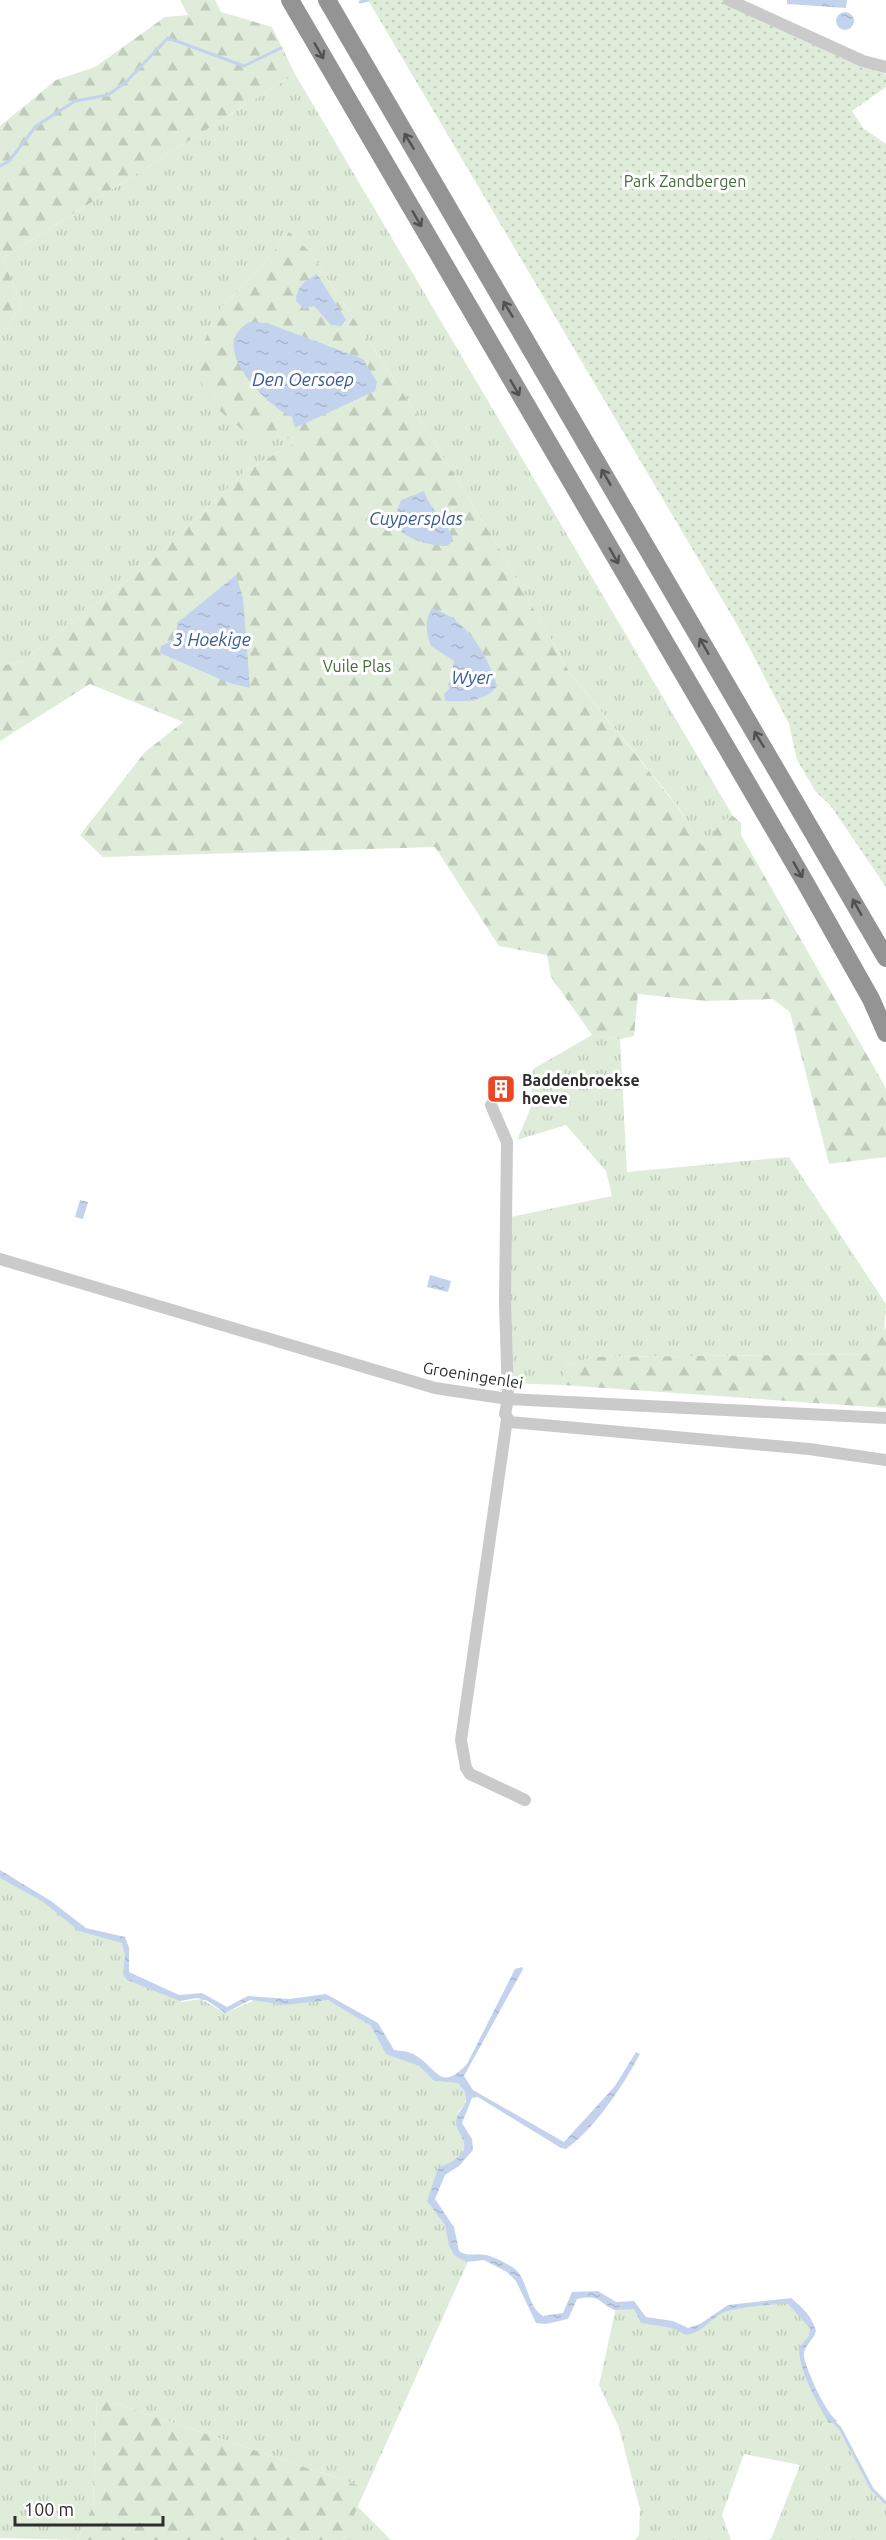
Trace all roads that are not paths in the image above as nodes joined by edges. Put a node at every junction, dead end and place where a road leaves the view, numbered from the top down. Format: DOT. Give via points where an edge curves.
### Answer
graph roads {
  1 [pos="290,0"];
  2 [pos="327,0"];
  3 [pos="729,0"];
  4 [pos="886,67"];
  5 [pos="886,958"];
  6 [pos="886,1033"];
  7 [pos="491,1105"];
  8 [pos="0,1259"];
  9 [pos="508,1399"];
  10 [pos="886,1418"];
  11 [pos="507,1419"];
  12 [pos="886,1460"];
  13 [pos="525,1800"];
  1 -- 6 [label="highway, one-way" via="805,882"];
  5 -- 2 [label="highway, one-way"];
  3 -- 4 [label="street" via="863,61"];
  7 -- 9 [label="street" via="507,1142"];
  8 -- 9 [label="street, Groeningenlei" via="435,1388"];
  9 -- 10 [label="street, Groeningenlei"];
  9 -- 11 [label="street"];
  11 -- 12 [label="street"];
  11 -- 13 [label="street" via="461,1740 470,1774"];
}
